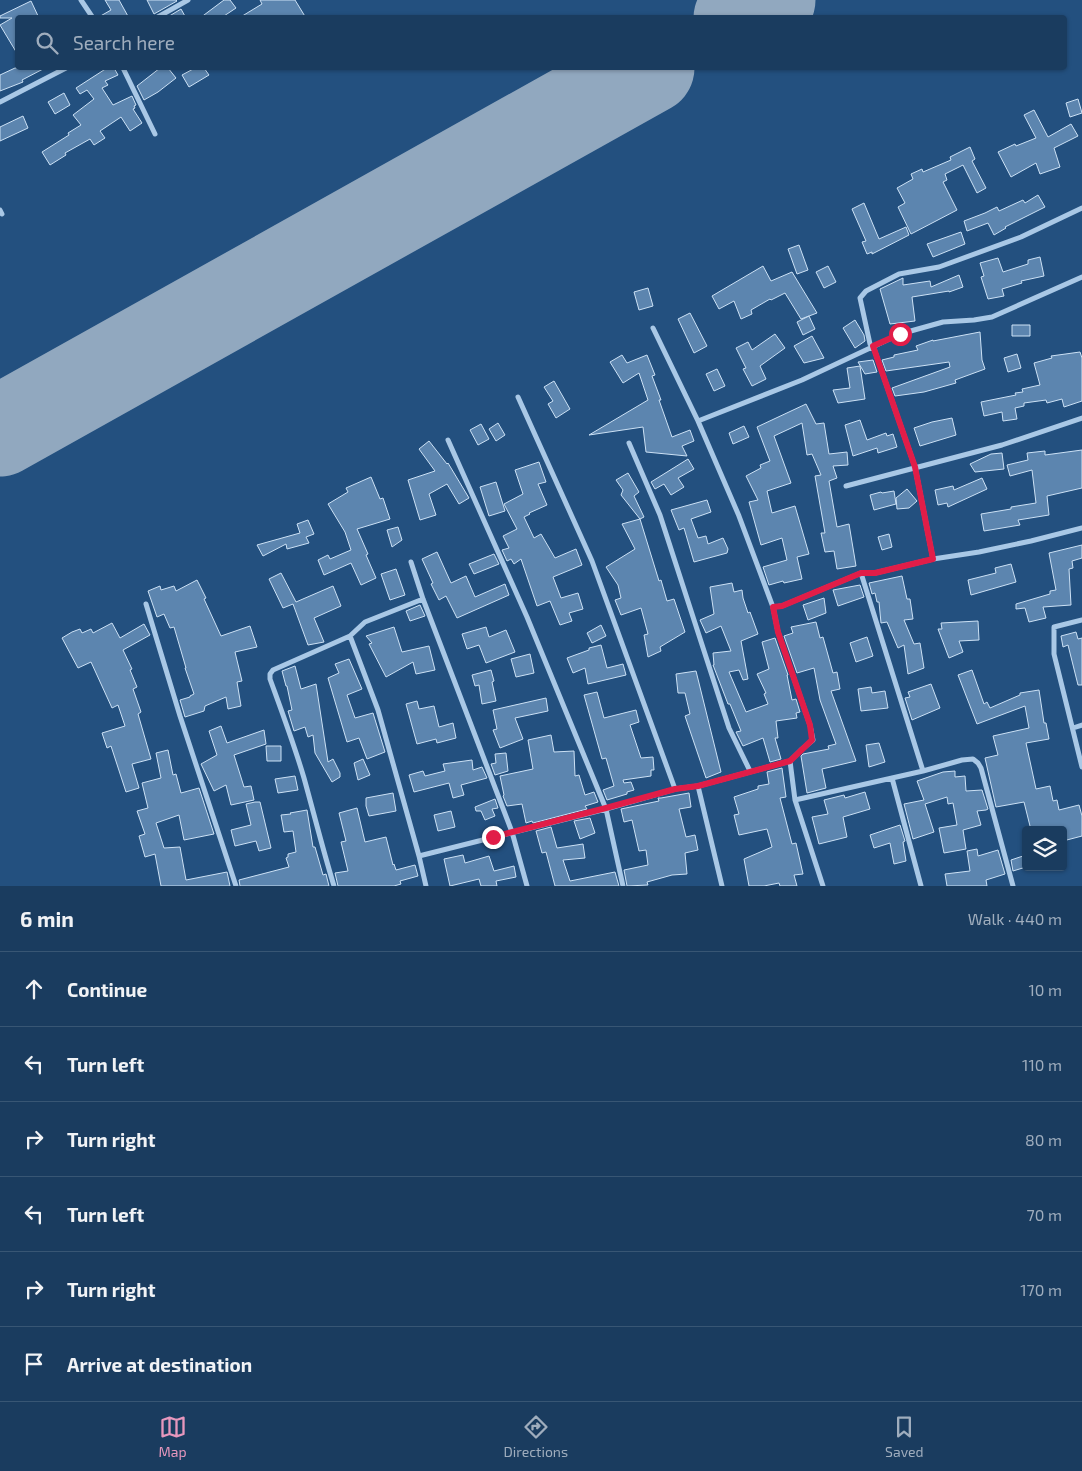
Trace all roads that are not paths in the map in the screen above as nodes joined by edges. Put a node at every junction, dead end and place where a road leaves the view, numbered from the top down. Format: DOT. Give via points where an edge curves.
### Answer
graph roads {
  1 [pos="81,0"];
  2 [pos="188,0"];
  3 [pos="91,15"];
  4 [pos="161,15"];
  5 [pos="62,70"];
  6 [pos="124,70"];
  7 [pos="0,102"];
  8 [pos="155,134"];
  9 [pos="1082,208"];
  10 [pos="1082,277"];
  11 [pos="653,328"];
  12 [pos="873,346"];
  13 [pos="518,397"];
  14 [pos="1082,418"];
  15 [pos="698,421"];
  16 [pos="448,440"];
  17 [pos="629,443"];
  18 [pos="915,467"];
  19 [pos="846,486"];
  20 [pos="1082,528"];
  21 [pos="933,559"];
  22 [pos="411,562"];
  23 [pos="861,573"];
  24 [pos="423,598"];
  25 [pos="146,604"];
  26 [pos="773,607"];
  27 [pos="1082,620"];
  28 [pos="350,636"];
  29 [pos="1082,725"];
  30 [pos="1073,728"];
  31 [pos="790,761"];
  32 [pos="1082,767"];
  33 [pos="923,771"];
  34 [pos="750,772"];
  35 [pos="892,778"];
  36 [pos="698,786"];
  37 [pos="675,789"];
  38 [pos="795,800"];
  39 [pos="606,808"];
  40 [pos="512,832"];
  41 [pos="420,856"];
  42 [pos="236,886"];
  43 [pos="334,886"];
  44 [pos="426,886"];
  45 [pos="527,886"];
  46 [pos="623,886"];
  47 [pos="722,886"];
  48 [pos="823,886"];
  49 [pos="921,886"];
  50 [pos="1013,886"];
  1 -- 3 [label="street"];
  2 -- 4 [label="street"];
  5 -- 7 [label="street"];
  6 -- 8 [label="street"];
  9 -- 12 [label="street" via="1021,237 939,267 899,274 866,291 860,298"];
  10 -- 12 [label="street" via="992,317 943,322 900,334"];
  11 -- 15 [label="street"];
  12 -- 15 [label="street" via="802,380"];
  12 -- 18 [label="street"];
  13 -- 37 [label="street" via="592,561"];
  14 -- 18 [label="street" via="1002,445"];
  15 -- 26 [label="street"];
  16 -- 39 [label="street" via="527,617"];
  17 -- 34 [label="street" via="660,515 729,728"];
  18 -- 19 [label="street"];
  18 -- 21 [label="street"];
  20 -- 21 [label="street" via="1013,545"];
  21 -- 23 [label="street" via="875,573"];
  22 -- 24 [label="street"];
  23 -- 26 [label="street"];
  23 -- 33 [label="street"];
  24 -- 28 [label="street" via="365,622"];
  24 -- 40 [label="street"];
  25 -- 42 [label="street"];
  26 -- 31 [label="street" via="812,740"];
  27 -- 30 [label="street" via="1054,627 1054,654"];
  28 -- 41 [label="street" via="378,710"];
  28 -- 43 [label="street" via="270,674"];
  29 -- 30 [label="street"];
  30 -- 32 [label="street"];
  31 -- 34 [label="street"];
  31 -- 38 [label="street"];
  33 -- 35 [label="street"];
  33 -- 50 [label="street" via="962,760 973,759 978,763"];
  34 -- 36 [label="street"];
  35 -- 38 [label="street"];
  35 -- 49 [label="street"];
  36 -- 37 [label="street"];
  36 -- 47 [label="street"];
  37 -- 39 [label="street"];
  38 -- 48 [label="street"];
  39 -- 40 [label="street"];
  39 -- 46 [label="street"];
  40 -- 41 [label="street"];
  40 -- 45 [label="street"];
  41 -- 44 [label="street"];
}
